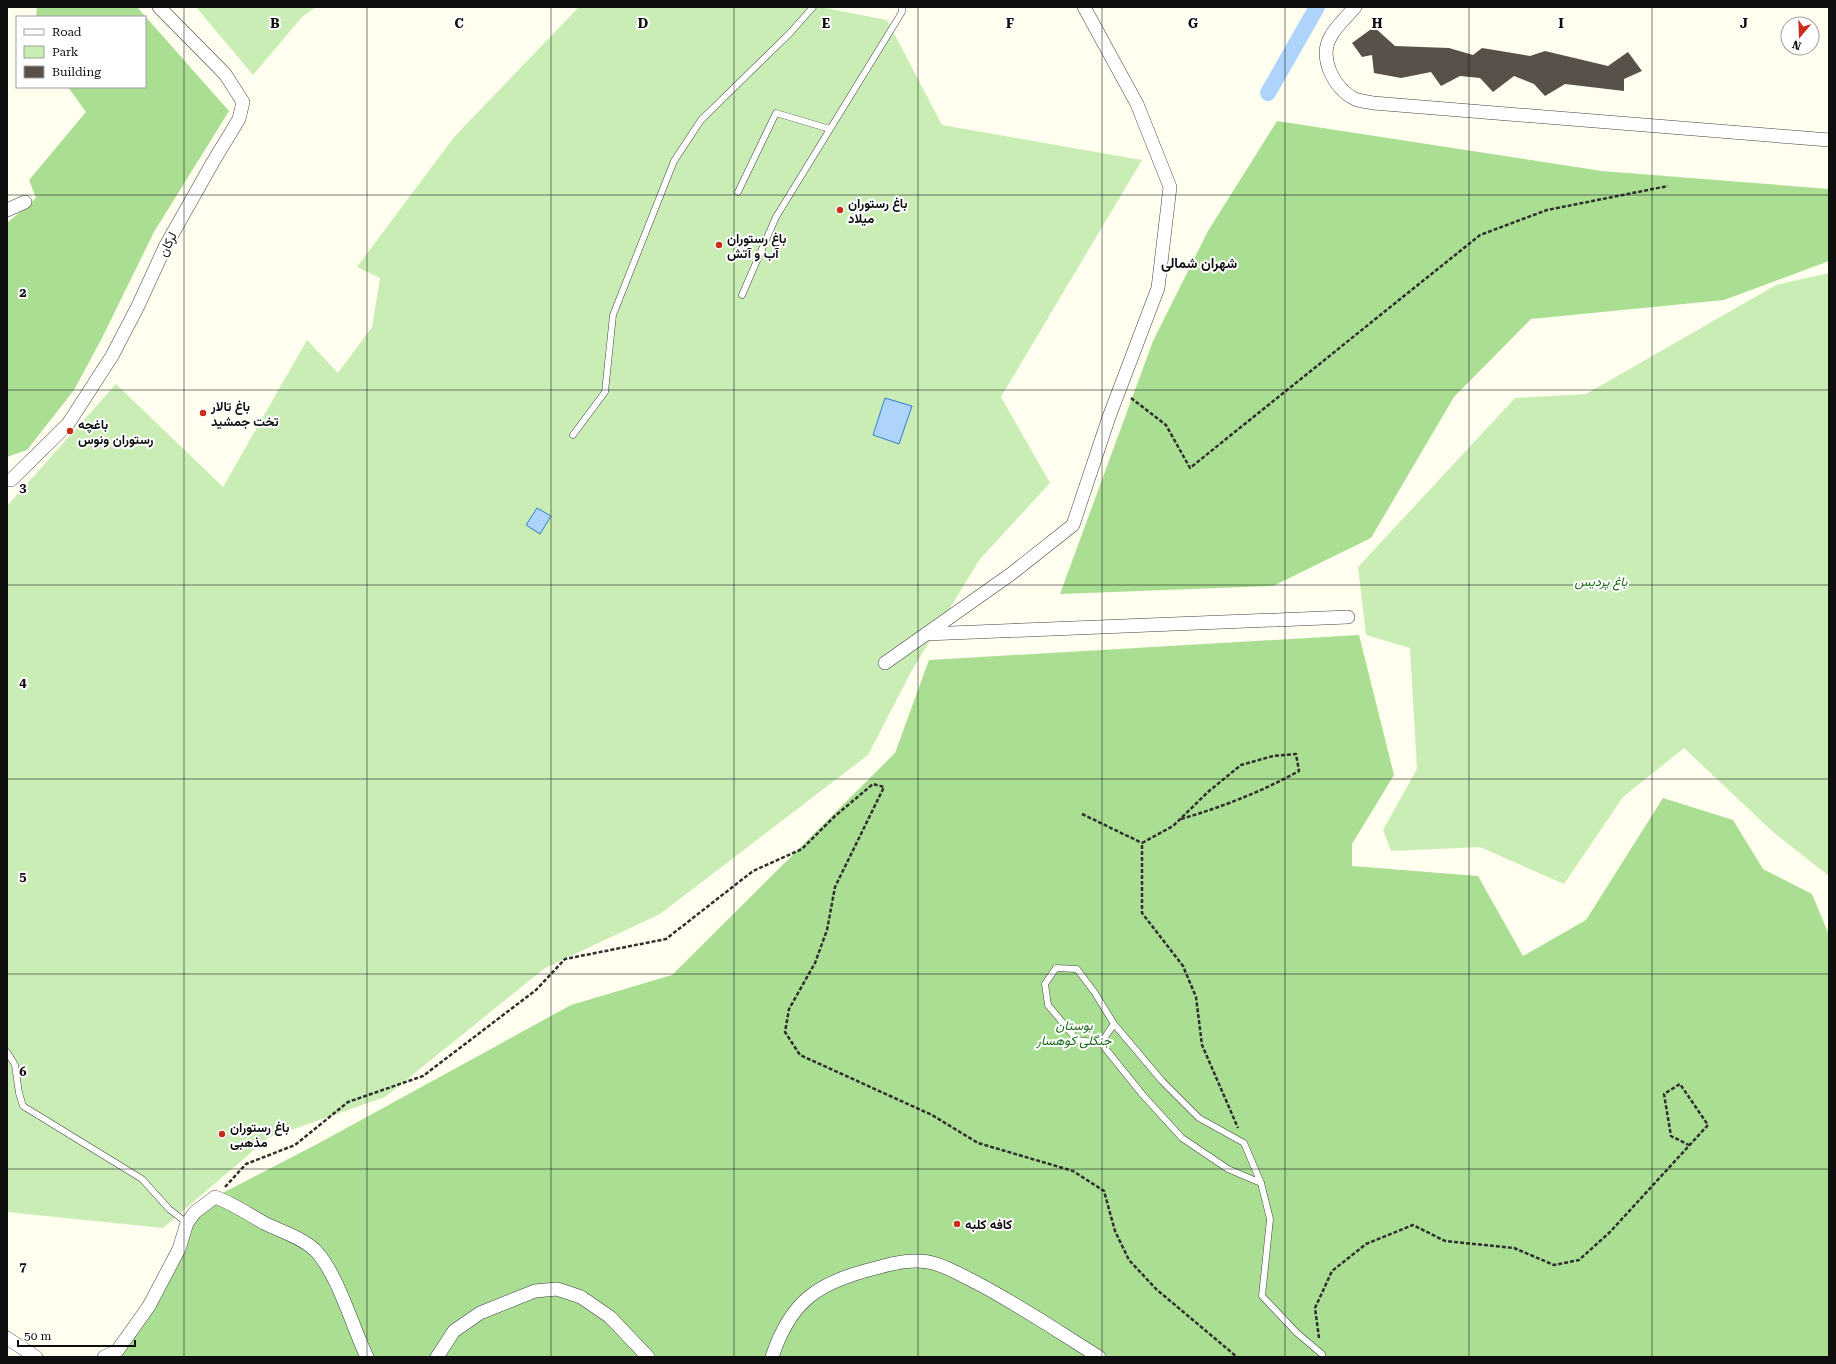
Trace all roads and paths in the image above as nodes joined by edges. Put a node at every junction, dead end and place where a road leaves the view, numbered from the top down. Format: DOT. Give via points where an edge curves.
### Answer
graph roads {
  1 [pos="159,7"];
  2 [pos="813,7"];
  3 [pos="902,7"];
  4 [pos="1084,7"];
  5 [pos="1355,7"];
  6 [pos="830,130"];
  7 [pos="1829,140"];
  8 [pos="1668,186"];
  9 [pos="738,192"];
  10 [pos="26,202"];
  11 [pos="7,210"];
  12 [pos="742,295"];
  13 [pos="1120,389"];
  14 [pos="573,435"];
  15 [pos="8,482"];
  16 [pos="1348,617"];
  17 [pos="926,634"];
  18 [pos="885,663"];
  19 [pos="1082,814"];
  20 [pos="1181,819"];
  21 [pos="1142,843"];
  22 [pos="1114,1024"];
  23 [pos="1101,1043"];
  24 [pos="7,1052"];
  25 [pos="1244,1143"];
  26 [pos="1689,1145"];
  27 [pos="1261,1184"];
  28 [pos="215,1197"];
  29 [pos="187,1223"];
  30 [pos="7,1338"];
  31 [pos="1322,1356"];
  32 [pos="36,1357"];
  33 [pos="104,1357"];
  34 [pos="367,1357"];
  35 [pos="437,1357"];
  36 [pos="648,1357"];
  37 [pos="772,1357"];
  38 [pos="1099,1357"];
  39 [pos="1237,1357"];
  1 -- 15 [label="street, لرکان" via="226,74 244,102 239,119 165,247 112,356 68,424"];
  2 -- 14 [label="lane" via="702,120 674,162 612,315 605,392"];
  3 -- 6 [label="lane" via="902,12"];
  4 -- 13 [label="street" via="1137,104 1170,187 1158,288"];
  5 -- 7 [label="street" via="1330,36 1327,54 1330,73 1340,88 1355,99 1373,103"];
  6 -- 9 [label="lane" via="776,113"];
  6 -- 12 [label="lane" via="776,216"];
  8 -- 13 [label="path" via="1547,210 1480,235 1190,468 1166,425"];
  10 -- 11 [label="street"];
  13 -- 17 [label="street" via="1073,525 1011,574"];
  16 -- 17 [label="street"];
  17 -- 18 [label="street"];
  19 -- 21 [label="path"];
  20 -- 20 [label="path" via="1241,765 1273,756 1296,754 1299,771 1271,787"];
  20 -- 21 [label="path"];
  21 -- 25 [label="path" via="1142,913 1183,966 1196,997 1202,1045"];
  22 -- 23 [label="lane"];
  22 -- 23 [label="lane" via="1077,969 1056,968 1045,984 1048,1006 1078,1040"];
  22 -- 25 [label="lane" via="1162,1081 1199,1118"];
  23 -- 27 [label="lane" via="1182,1138 1228,1169"];
  24 -- 29 [label="lane" via="15,1065 19,1093 24,1106 142,1179 169,1209"];
  25 -- 27 [label="lane"];
  26 -- 26 [label="path" via="1708,1124 1680,1084 1664,1094 1671,1136"];
  26 -- 31 [label="path" via="1610,1232 1579,1260 1554,1265 1514,1248 1445,1241 1413,1225 1366,1244 1332,1271 1315,1308"];
  27 -- 31 [label="lane" via="1270,1219 1262,1296"];
  28 -- 29 [label="street" via="195,1212"];
  28 -- 34 [label="street" via="293,1236 314,1250 330,1270"];
  28 -- 39 [label="path" via="246,1164 294,1145 348,1102 423,1076 536,990 565,959 666,939 753,871 802,849 835,816 874,784 884,787 835,887 827,930 815,963 789,1009 785,1032 800,1054 932,1115 978,1143 1073,1171 1104,1191 1115,1231 1129,1260 1156,1289"];
  29 -- 33 [label="street" via="179,1249 149,1306 117,1351"];
  30 -- 32 [label="street"];
  35 -- 36 [label="street" via="454,1331 480,1313 535,1291 557,1289 581,1297 610,1317"];
  37 -- 38 [label="street" via="784,1328 800,1305 819,1288 847,1275 894,1263 918,1261 933,1263 953,1271 995,1293"];
}
